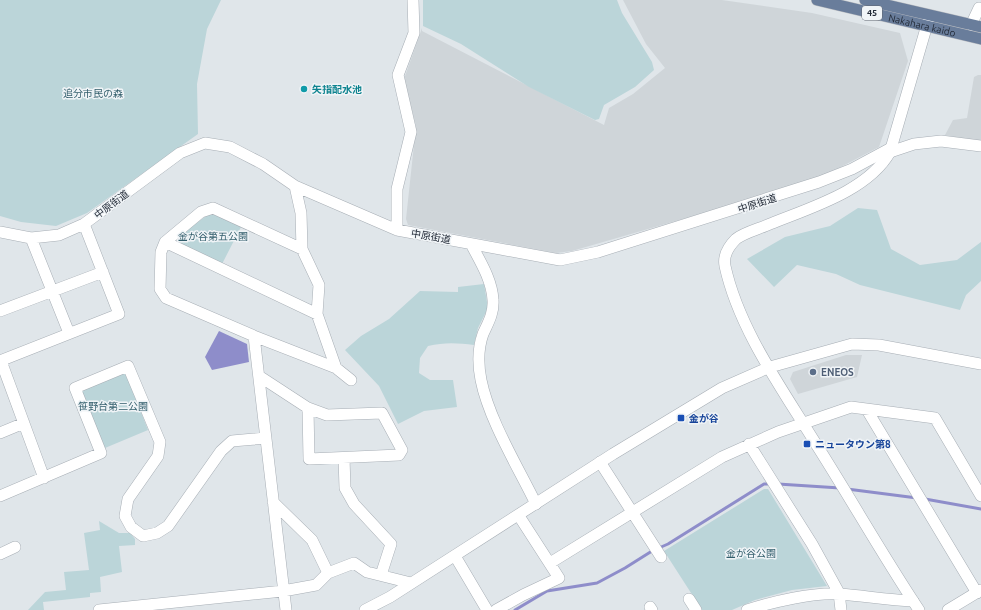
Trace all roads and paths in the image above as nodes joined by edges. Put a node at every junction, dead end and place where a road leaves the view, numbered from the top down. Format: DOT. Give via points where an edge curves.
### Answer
graph roads {
  1 [pos="413,0"];
  2 [pos="817,0"];
  3 [pos="865,0"];
  4 [pos="981,9"];
  5 [pos="930,15"];
  6 [pos="927,26"];
  7 [pos="976,26"];
  8 [pos="981,39"];
  9 [pos="981,146"];
  10 [pos="890,150"];
  11 [pos="295,186"];
  12 [pos="84,224"];
  13 [pos="397,230"];
  14 [pos="1,235"];
  15 [pos="31,238"];
  16 [pos="165,242"];
  17 [pos="472,244"];
  18 [pos="302,249"];
  19 [pos="103,272"];
  20 [pos="52,292"];
  21 [pos="0,311"];
  22 [pos="317,314"];
  23 [pos="69,333"];
  24 [pos="254,336"];
  25 [pos="0,361"];
  26 [pos="981,364"];
  27 [pos="770,367"];
  28 [pos="336,368"];
  29 [pos="259,376"];
  30 [pos="351,380"];
  31 [pos="308,408"];
  32 [pos="867,410"];
  33 [pos="803,422"];
  34 [pos="24,423"];
  35 [pos="0,433"];
  36 [pos="266,438"];
  37 [pos="749,444"];
  38 [pos="344,458"];
  39 [pos="600,462"];
  40 [pos="44,478"];
  41 [pos="0,496"];
  42 [pos="981,496"];
  43 [pos="273,502"];
  44 [pos="536,504"];
  45 [pos="633,512"];
  46 [pos="519,516"];
  47 [pos="15,547"];
  48 [pos="0,554"];
  49 [pos="455,556"];
  50 [pos="661,557"];
  51 [pos="550,563"];
  52 [pos="328,573"];
  53 [pos="381,575"];
  54 [pos="411,584"];
  55 [pos="283,591"];
  56 [pos="979,592"];
  57 [pos="839,594"];
  58 [pos="689,599"];
  59 [pos="916,605"];
  60 [pos="99,610"];
  61 [pos="286,610"];
  62 [pos="365,610"];
  63 [pos="487,610"];
  64 [pos="496,610"];
  65 [pos="696,610"];
  66 [pos="747,610"];
  67 [pos="841,610"];
  68 [pos="948,610"];
  1 -- 13 [label="street" via="414,32 398,75 411,132 397,189"];
  2 -- 6 [label="main road, Nakahara kaido / 45"];
  3 -- 5 [label="main road, Nakahara kaido / 45"];
  4 -- 7 [label="street" via="979,8"];
  5 -- 6 [label="street"];
  5 -- 7 [label="main road, Nakahara kaido / 45"];
  6 -- 8 [label="main road, Nakahara kaido / 45"];
  6 -- 10 [label="street"];
  9 -- 10 [label="street, 中原街道" via="941,141"];
  10 -- 17 [label="street, 中原街道" via="819,182 598,252 560,260"];
  10 -- 27 [label="street" via="878,169 866,180 817,205 738,238 728,248 725,266 736,299 751,336"];
  11 -- 12 [label="street, 中原街道" via="263,164 230,147 205,143 180,153"];
  11 -- 13 [label="street, 中原街道"];
  11 -- 18 [label="street" via="301,213"];
  12 -- 15 [label="street, 中原街道" via="59,236"];
  12 -- 19 [label="street"];
  13 -- 17 [label="street, 中原街道"];
  14 -- 15 [label="street, 中原街道"];
  15 -- 20 [label="street"];
  16 -- 18 [label="street" via="201,212 213,208"];
  16 -- 22 [label="street"];
  16 -- 24 [label="street" via="161,252 160,290 166,298"];
  17 -- 44 [label="street" via="489,279 494,301 480,350 481,380 494,420"];
  18 -- 22 [label="street" via="319,285"];
  19 -- 20 [label="street"];
  19 -- 23 [label="street" via="119,314"];
  20 -- 21 [label="street"];
  20 -- 23 [label="street"];
  22 -- 28 [label="street"];
  23 -- 25 [label="street"];
  24 -- 28 [label="street"];
  24 -- 29 [label="street"];
  25 -- 34 [label="street"];
  26 -- 27 [label="street" via="879,345 852,344"];
  27 -- 33 [label="street"];
  27 -- 39 [label="street" via="722,388"];
  28 -- 30 [label="street"];
  29 -- 31 [label="street"];
  29 -- 36 [label="street"];
  31 -- 38 [label="street" via="309,459"];
  31 -- 38 [label="street" via="327,415 382,413 402,450 399,455"];
  32 -- 33 [label="street" via="851,407"];
  32 -- 42 [label="street" via="935,418"];
  32 -- 56 [label="street"];
  33 -- 37 [label="street"];
  33 -- 59 [label="street"];
  34 -- 35 [label="street"];
  34 -- 40 [label="street"];
  36 -- 40 [label="street" via="232,441 221,451 168,526 157,533 143,536 131,528 125,516 128,499 158,456 160,442 128,366 75,388 101,453"];
  36 -- 43 [label="street"];
  37 -- 45 [label="street" via="702,469"];
  37 -- 57 [label="street" via="812,544"];
  38 -- 53 [label="street" via="345,488 354,504 391,544"];
  39 -- 44 [label="street"];
  39 -- 45 [label="street"];
  40 -- 41 [label="street"];
  43 -- 52 [label="street" via="312,540"];
  43 -- 55 [label="street"];
  44 -- 46 [label="street"];
  45 -- 50 [label="street"];
  45 -- 51 [label="street"];
  46 -- 49 [label="street"];
  46 -- 51 [label="street"];
  47 -- 48 [label="street"];
  49 -- 54 [label="street"];
  49 -- 63 [label="street"];
  51 -- 64 [label="street" via="559,578"];
  52 -- 53 [label="street" via="354,564 367,572"];
  52 -- 55 [label="street" via="316,585"];
  53 -- 54 [label="street"];
  54 -- 62 [label="street"];
  55 -- 60 [label="street"];
  55 -- 61 [label="street"];
  56 -- 68 [label="street"];
  57 -- 59 [label="street"];
  57 -- 66 [label="street" via="787,599"];
  57 -- 67 [label="street"];
  58 -- 65 [label="street"];
}
